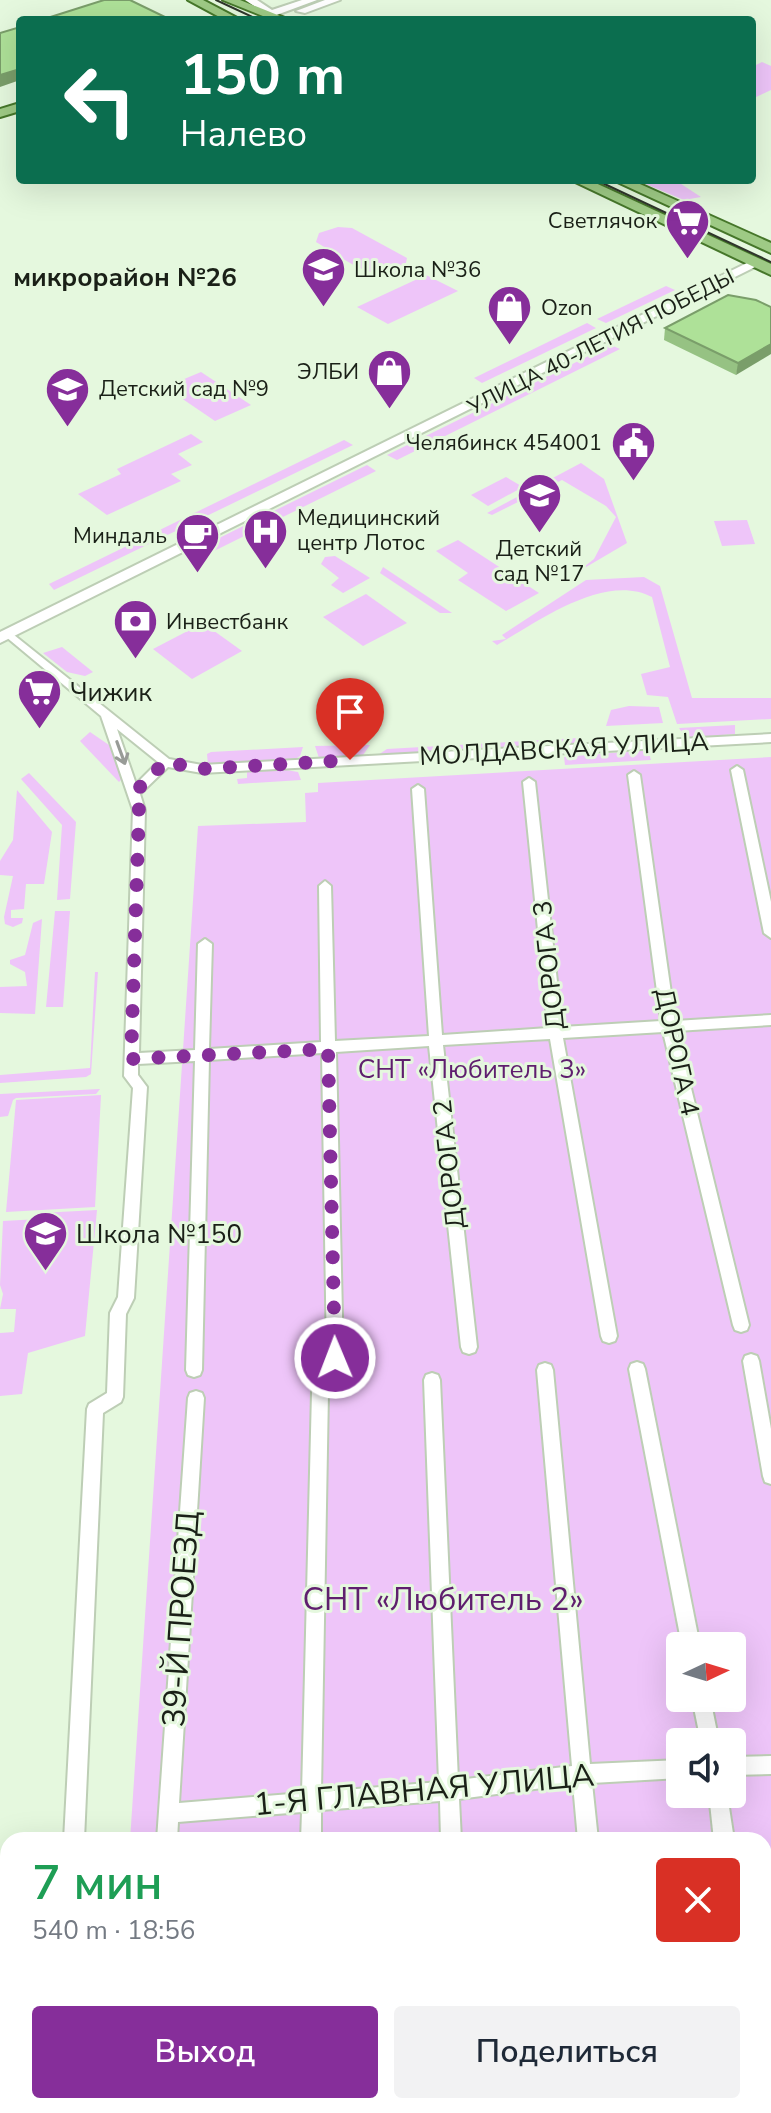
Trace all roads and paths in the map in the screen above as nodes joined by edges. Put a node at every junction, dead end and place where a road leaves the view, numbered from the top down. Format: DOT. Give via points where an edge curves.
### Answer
graph roads {
  1 [pos="193,0"];
  2 [pos="229,0"];
  3 [pos="250,0"];
  4 [pos="312,0"];
  5 [pos="334,0"];
  6 [pos="227,16"];
  7 [pos="273,16"];
  8 [pos="275,16"];
  9 [pos="282,16"];
  10 [pos="284,16"];
  11 [pos="322,16"];
  12 [pos="587,184"];
  13 [pos="629,184"];
  14 [pos="771,250"];
  15 [pos="762,262"];
  16 [pos="2,631"];
  17 [pos="106,713"];
  18 [pos="771,738"];
  19 [pos="165,762"];
  20 [pos="737,770"];
  21 [pos="634,775"];
  22 [pos="529,782"];
  23 [pos="418,789"];
  24 [pos="135,792"];
  25 [pos="325,886"];
  26 [pos="771,933"];
  27 [pos="205,944"];
  28 [pos="771,1020"];
  29 [pos="669,1028"];
  30 [pos="556,1035"];
  31 [pos="436,1042"];
  32 [pos="328,1049"];
  33 [pos="202,1057"];
  34 [pos="131,1059"];
  35 [pos="741,1325"];
  36 [pos="609,1336"];
  37 [pos="469,1347"];
  38 [pos="335,1358"];
  39 [pos="751,1361"];
  40 [pos="637,1369"];
  41 [pos="194,1370"];
  42 [pos="545,1370"];
  43 [pos="432,1380"];
  44 [pos="320,1392"];
  45 [pos="196,1398"];
  46 [pos="771,1476"];
  47 [pos="688,1632"];
  48 [pos="771,1765"];
  49 [pos="746,1766"];
  50 [pos="666,1770"];
  51 [pos="582,1774"];
  52 [pos="449,1791"];
  53 [pos="310,1800"];
  54 [pos="720,1808"];
  55 [pos="168,1813"];
  56 [pos="74,1832"];
  57 [pos="167,1832"];
  58 [pos="311,1832"];
  59 [pos="451,1832"];
  60 [pos="587,1832"];
  61 [pos="723,1832"];
  1 -- 6 [label="main road"];
  2 -- 7 [label="main road"];
  3 -- 8 [label="street"];
  4 -- 9 [label="street"];
  5 -- 10 [label="street"];
  5 -- 11 [label="street"];
  12 -- 15 [label="main road"];
  13 -- 14 [label="main road"];
  14 -- 15 [label="main road, УЛИЦА 40-ЛЕТИЯ ПОБЕДЫ"];
  15 -- 16 [label="street, УЛИЦА 40-ЛЕТИЯ ПОБЕДЫ"];
  16 -- 17 [label="street"];
  17 -- 19 [label="street"];
  17 -- 24 [label="street, one-way"];
  18 -- 19 [label="street, МОЛДАВСКАЯ УЛИЦА" via="202,769"];
  19 -- 24 [label="street"];
  20 -- 26 [label="street"];
  21 -- 29 [label="street, ДОРОГА 4"];
  22 -- 30 [label="street, ДОРОГА 3"];
  23 -- 31 [label="street, ДОРОГА 2"];
  24 -- 34 [label="street" via="139,810"];
  25 -- 32 [label="street"];
  27 -- 33 [label="street"];
  28 -- 29 [label="street"];
  29 -- 30 [label="street"];
  29 -- 35 [label="street, ДОРОГА 4"];
  30 -- 31 [label="street"];
  30 -- 36 [label="street, ДОРОГА 3"];
  31 -- 32 [label="street"];
  31 -- 37 [label="street, ДОРОГА 2"];
  32 -- 33 [label="street"];
  32 -- 38 [label="street"];
  33 -- 34 [label="street"];
  33 -- 41 [label="street"];
  34 -- 56 [label="street" via="131,1076 140,1087 126,1298 118,1313 115,1397 95,1409"];
  39 -- 46 [label="street"];
  40 -- 47 [label="street"];
  42 -- 51 [label="street"];
  43 -- 52 [label="street"];
  44 -- 53 [label="street"];
  45 -- 55 [label="street, 39-Й ПРОЕЗД"];
  48 -- 49 [label="street"];
  50 -- 51 [label="street, 1-Я ГЛАВНАЯ УЛИЦА"];
  51 -- 52 [label="street, 1-Я ГЛАВНАЯ УЛИЦА"];
  51 -- 60 [label="street"];
  52 -- 53 [label="street, 1-Я ГЛАВНАЯ УЛИЦА"];
  52 -- 59 [label="street"];
  53 -- 55 [label="street, 1-Я ГЛАВНАЯ УЛИЦА"];
  53 -- 58 [label="street"];
  54 -- 61 [label="street"];
  55 -- 57 [label="street, 39-Й ПРОЕЗД"];
}
